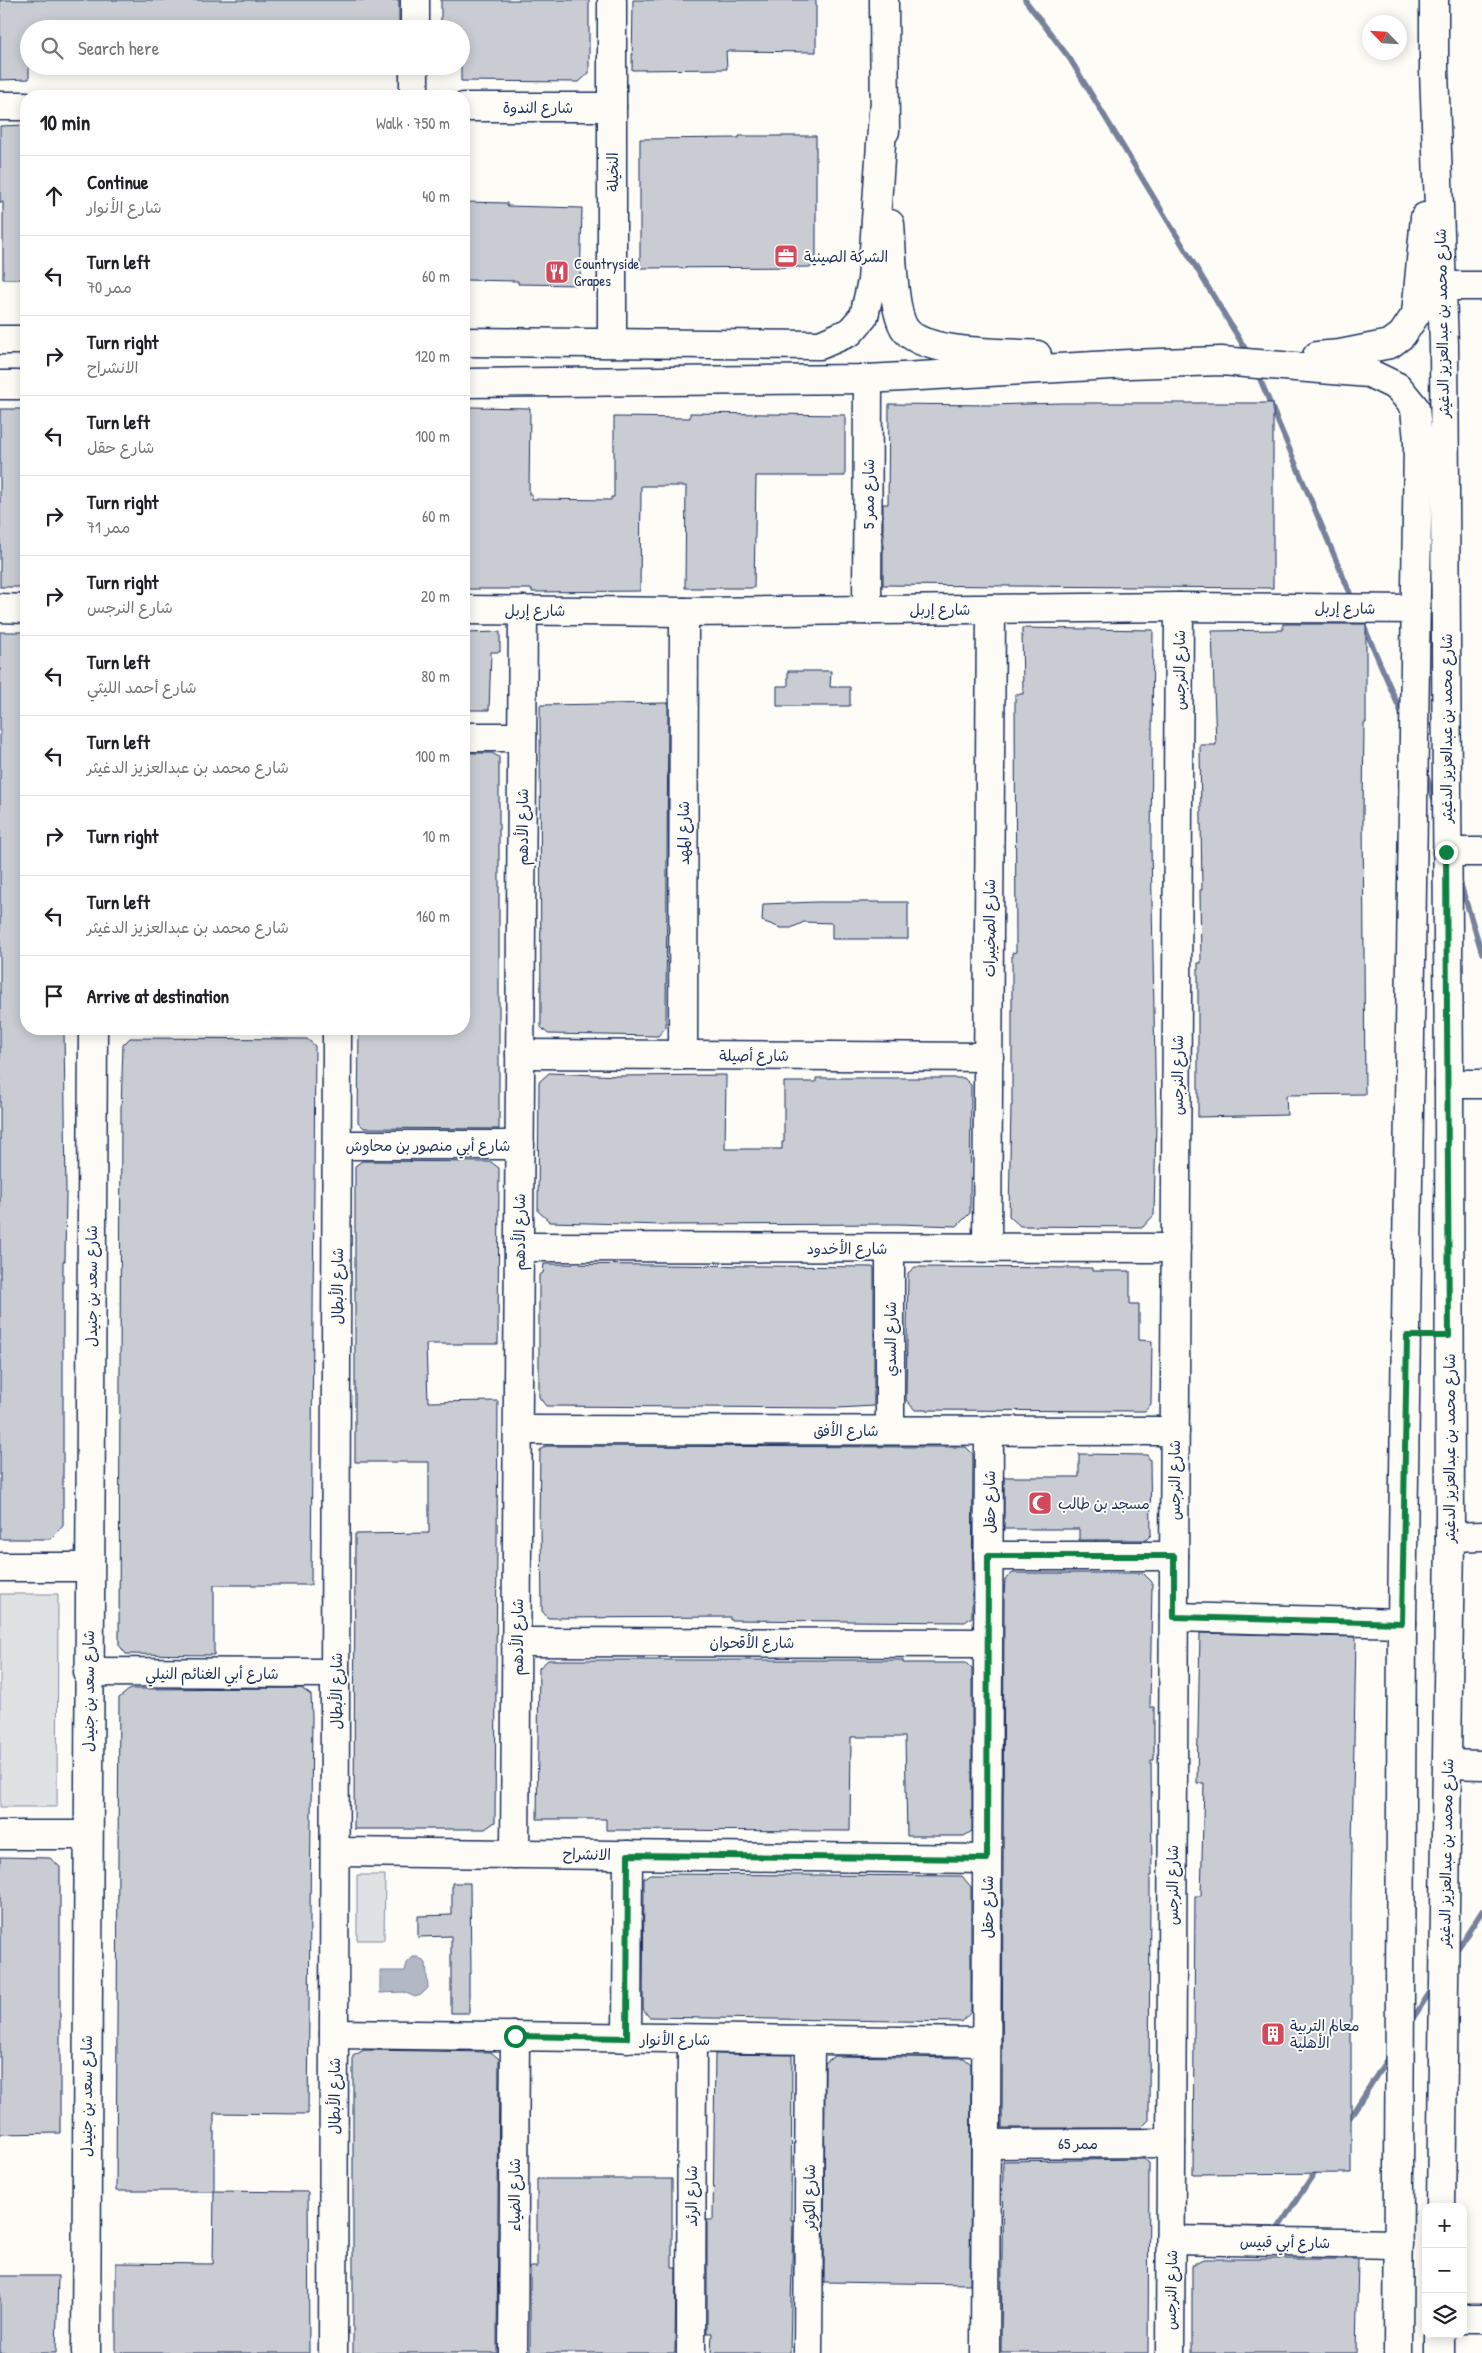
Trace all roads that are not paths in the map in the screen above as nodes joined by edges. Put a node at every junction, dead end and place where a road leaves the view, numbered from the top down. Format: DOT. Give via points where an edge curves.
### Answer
graph roads {
  1 [pos="415,0"];
  2 [pos="612,0"];
  3 [pos="884,0"];
  4 [pos="1434,0"];
  5 [pos="415,20"];
  6 [pos="1434,70"];
  7 [pos="414,75"];
  8 [pos="414,90"];
  9 [pos="0,106"];
  10 [pos="20,106"];
  11 [pos="470,107"];
  12 [pos="612,107"];
  13 [pos="884,112"];
  14 [pos="1443,286"];
  15 [pos="1482,286"];
  16 [pos="0,340"];
  17 [pos="20,340"];
  18 [pos="470,342"];
  19 [pos="612,343"];
  20 [pos="1221,361"];
  21 [pos="1128,364"];
  22 [pos="868,379"];
  23 [pos="470,383"];
  24 [pos="0,385"];
  25 [pos="20,385"];
  26 [pos="1179,607"];
  27 [pos="0,608"];
  28 [pos="20,608"];
  29 [pos="991,609"];
  30 [pos="1416,609"];
  31 [pos="470,610"];
  32 [pos="523,610"];
  33 [pos="867,610"];
  34 [pos="684,612"];
  35 [pos="470,737"];
  36 [pos="522,737"];
  37 [pos="1446,852"];
  38 [pos="1482,852"];
  39 [pos="93,1035"];
  40 [pos="338,1035"];
  41 [pos="520,1054"];
  42 [pos="683,1055"];
  43 [pos="989,1057"];
  44 [pos="1449,1084"];
  45 [pos="1482,1084"];
  46 [pos="337,1145"];
  47 [pos="520,1145"];
  48 [pos="519,1247"];
  49 [pos="987,1247"];
  50 [pos="890,1248"];
  51 [pos="1176,1248"];
  52 [pos="1407,1336"];
  53 [pos="1449,1336"];
  54 [pos="518,1430"];
  55 [pos="890,1430"];
  56 [pos="989,1430"];
  57 [pos="1175,1431"];
  58 [pos="1482,1536"];
  59 [pos="1450,1537"];
  60 [pos="988,1556"];
  61 [pos="1174,1556"];
  62 [pos="0,1566"];
  63 [pos="89,1567"];
  64 [pos="1174,1617"];
  65 [pos="1402,1623"];
  66 [pos="516,1642"];
  67 [pos="988,1643"];
  68 [pos="88,1672"];
  69 [pos="335,1673"];
  70 [pos="1447,1764"];
  71 [pos="1482,1764"];
  72 [pos="0,1835"];
  73 [pos="87,1835"];
  74 [pos="336,1852"];
  75 [pos="515,1854"];
  76 [pos="628,1855"];
  77 [pos="987,1859"];
  78 [pos="334,2034"];
  79 [pos="515,2036"];
  80 [pos="627,2038"];
  81 [pos="692,2039"];
  82 [pos="810,2040"];
  83 [pos="986,2042"];
  84 [pos="1171,2143"];
  85 [pos="986,2144"];
  86 [pos="1441,2203"];
  87 [pos="1171,2240"];
  88 [pos="1398,2244"];
  89 [pos="1467,2319"];
  90 [pos="1482,2319"];
  91 [pos="1440,2338"];
  92 [pos="86,2353"];
  93 [pos="333,2353"];
  94 [pos="513,2353"];
  95 [pos="691,2353"];
  96 [pos="808,2353"];
  97 [pos="985,2353"];
  98 [pos="1170,2353"];
  99 [pos="1398,2353"];
  100 [pos="1440,2353"];
  1 -- 5 [label="street"];
  2 -- 12 [label="street, النخيلة"];
  3 -- 13 [label="street"];
  4 -- 6 [label="street, شارع محمد بن عبدالعزيز الدغيثر"];
  6 -- 14 [label="street, شارع محمد بن عبدالعزيز الدغيثر"];
  6 -- 20 [label="street" via="1416,314 1402,335 1390,344 1340,354"];
  7 -- 8 [label="street"];
  9 -- 10 [label="street"];
  11 -- 12 [label="street, شارع الندوة"];
  12 -- 19 [label="street, النخيلة"];
  13 -- 19 [label="street" via="872,281 864,316 850,332 820,345"];
  13 -- 21 [label="street" via="893,264 898,311 905,330 922,342 947,348"];
  14 -- 15 [label="street"];
  14 -- 37 [label="street, شارع محمد بن عبدالعزيز الدغيثر"];
  16 -- 17 [label="street"];
  18 -- 19 [label="street"];
  20 -- 21 [label="street"];
  20 -- 30 [label="street, شارع محمد بن عبدالعزيز الدغيثر" via="1369,373 1398,387 1415,408 1418,441"];
  21 -- 22 [label="street"];
  22 -- 23 [label="street"];
  22 -- 33 [label="street, شارع ممر 5"];
  24 -- 25 [label="street"];
  26 -- 29 [label="street, شارع إربل"];
  26 -- 30 [label="street, شارع إربل"];
  26 -- 51 [label="street, شارع النرجس"];
  27 -- 28 [label="street"];
  29 -- 33 [label="street, شارع إربل"];
  29 -- 43 [label="street, شارع الصخيبرات"];
  30 -- 52 [label="street, شارع محمد بن عبدالعزيز الدغيثر"];
  31 -- 32 [label="street, شارع إربل"];
  32 -- 34 [label="street, شارع إربل"];
  32 -- 36 [label="street, شارع الأدهم"];
  33 -- 34 [label="street, شارع إربل"];
  34 -- 42 [label="street, شارع المهد"];
  35 -- 36 [label="street"];
  36 -- 41 [label="street, شارع الأدهم"];
  37 -- 38 [label="street"];
  37 -- 44 [label="street, شارع محمد بن عبدالعزيز الدغيثر"];
  39 -- 63 [label="street, شارع سعد بن جنيدل"];
  40 -- 46 [label="street, شارع الأبطال"];
  41 -- 42 [label="street, شارع أصيلة"];
  41 -- 47 [label="street, شارع الأدهم"];
  42 -- 43 [label="street, شارع أصيلة"];
  43 -- 49 [label="street, شارع الصخيبرات"];
  44 -- 45 [label="street"];
  44 -- 53 [label="street, شارع محمد بن عبدالعزيز الدغيثر"];
  46 -- 47 [label="street, شارع أبي منصور بن محاوش"];
  46 -- 69 [label="street, شارع الأبطال"];
  47 -- 48 [label="street, شارع الأدهم"];
  48 -- 50 [label="street, شارع الأخدود"];
  48 -- 54 [label="street, شارع الأدهم"];
  49 -- 50 [label="street, شارع الأخدود"];
  49 -- 51 [label="street, شارع الأخدود"];
  50 -- 55 [label="street, شارع السدي"];
  51 -- 57 [label="street, شارع النرجس"];
  52 -- 53 [label="street"];
  52 -- 65 [label="street, شارع محمد بن عبدالعزيز الدغيثر"];
  53 -- 59 [label="street, شارع محمد بن عبدالعزيز الدغيثر"];
  54 -- 55 [label="street, شارع الأفق"];
  54 -- 66 [label="street, شارع الأدهم"];
  55 -- 56 [label="street, شارع الأفق"];
  56 -- 57 [label="street, شارع الأفق"];
  56 -- 60 [label="street, شارع حقل"];
  57 -- 61 [label="street, شارع النرجس"];
  58 -- 59 [label="street"];
  59 -- 70 [label="street, شارع محمد بن عبدالعزيز الدغيثر"];
  60 -- 61 [label="street"];
  60 -- 67 [label="street, شارع حقل"];
  61 -- 64 [label="street, شارع النرجس"];
  62 -- 63 [label="street"];
  63 -- 68 [label="street, شارع سعد بن جنيدل"];
  64 -- 65 [label="street"];
  64 -- 84 [label="street, شارع النرجس"];
  65 -- 88 [label="street, شارع محمد بن عبدالعزيز الدغيثر"];
  66 -- 67 [label="street, شارع الأقحوان"];
  66 -- 75 [label="street, شارع الأدهم"];
  67 -- 77 [label="street, شارع حقل"];
  68 -- 69 [label="street, شارع أبي الغنائم النيلي"];
  68 -- 73 [label="street, شارع سعد بن جنيدل"];
  69 -- 74 [label="street, شارع الأبطال"];
  70 -- 71 [label="street"];
  70 -- 86 [label="street, شارع محمد بن عبدالعزيز الدغيثر"];
  72 -- 73 [label="street"];
  73 -- 92 [label="street, شارع سعد بن جنيدل"];
  74 -- 75 [label="street, الانشراح"];
  74 -- 78 [label="street, شارع الأبطال"];
  75 -- 76 [label="street, الانشراح"];
  76 -- 77 [label="street, الانشراح"];
  76 -- 80 [label="street"];
  77 -- 83 [label="street, شارع حقل"];
  78 -- 79 [label="street, شارع الأنوار"];
  78 -- 93 [label="street, شارع الأبطال"];
  79 -- 80 [label="street, شارع الأنوار"];
  79 -- 94 [label="street, شارع الضياء"];
  80 -- 81 [label="street, شارع الأنوار"];
  81 -- 82 [label="street, شارع الأنوار"];
  81 -- 95 [label="street, شارع الرئد"];
  82 -- 83 [label="street, شارع الأنوار"];
  82 -- 96 [label="street, شارع الكوثر"];
  83 -- 85 [label="street, شارع حقل"];
  84 -- 85 [label="street, ممر 65"];
  84 -- 87 [label="street, شارع النرجس"];
  85 -- 97 [label="street, شارع حقل"];
  87 -- 88 [label="street, شارع أبي قبيس"];
  87 -- 98 [label="street, شارع النرجس"];
  88 -- 99 [label="street, شارع محمد بن عبدالعزيز الدغيثر"];
  89 -- 90 [label="street"];
  91 -- 100 [label="street"];
}
